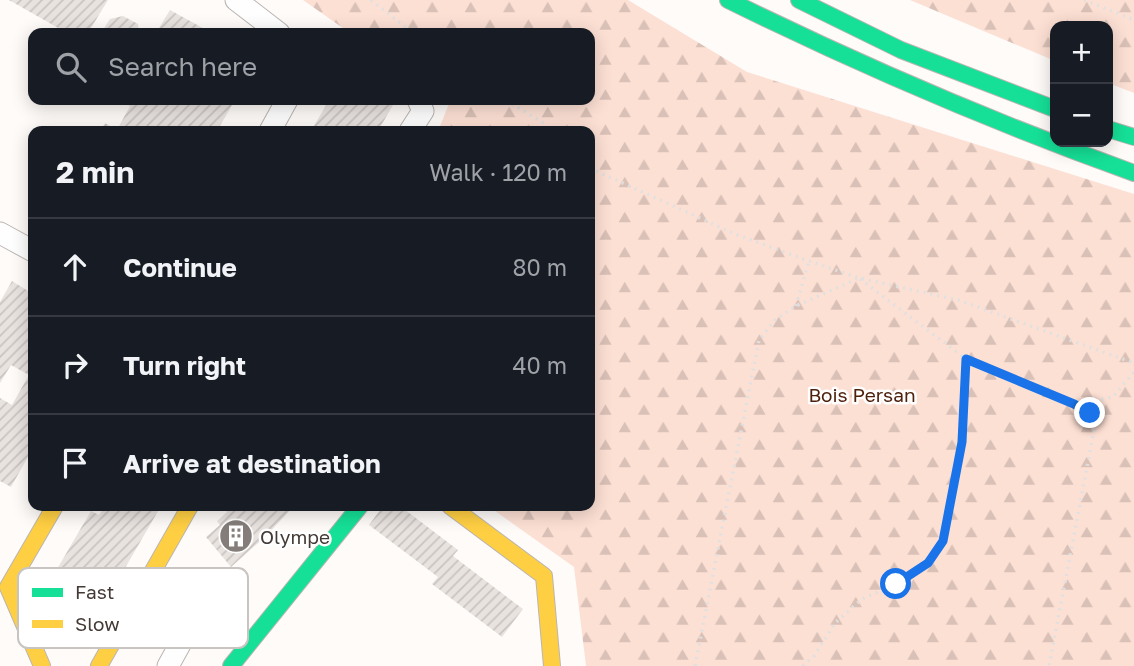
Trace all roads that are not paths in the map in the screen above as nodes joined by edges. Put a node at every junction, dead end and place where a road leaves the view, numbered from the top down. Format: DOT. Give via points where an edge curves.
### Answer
graph roads {
  1 [pos="236,0"];
  2 [pos="728,0"];
  3 [pos="799,0"];
  4 [pos="272,28"];
  5 [pos="284,105"];
  6 [pos="420,105"];
  7 [pos="1050,107"];
  8 [pos="273,126"];
  9 [pos="413,126"];
  10 [pos="1113,131"];
  11 [pos="1134,137"];
  12 [pos="1134,173"];
  13 [pos="0,233"];
  14 [pos="28,248"];
  15 [pos="52,511"];
  16 [pos="187,511"];
  17 [pos="356,511"];
  18 [pos="457,511"];
  19 [pos="19,568"];
  20 [pos="155,568"];
  21 [pos="18,570"];
  22 [pos="18,610"];
  23 [pos="248,645"];
  24 [pos="35,648"];
  25 [pos="109,648"];
  26 [pos="177,648"];
  27 [pos="246,648"];
  28 [pos="43,666"];
  29 [pos="99,666"];
  30 [pos="167,666"];
  31 [pos="231,666"];
  32 [pos="552,666"];
  1 -- 4 [label="street"];
  2 -- 12 [label="main road" via="1010,128"];
  3 -- 7 [label="main road" via="901,50"];
  5 -- 8 [label="street"];
  6 -- 9 [label="street" via="423,111"];
  10 -- 11 [label="main road"];
  13 -- 14 [label="street"];
  15 -- 19 [label="main road"];
  16 -- 20 [label="main road"];
  17 -- 23 [label="main road"];
  18 -- 32 [label="main road" via="544,576"];
  21 -- 22 [label="main road" via="8,587"];
  24 -- 28 [label="main road"];
  25 -- 29 [label="main road"];
  26 -- 30 [label="street"];
  27 -- 31 [label="main road"];
}
